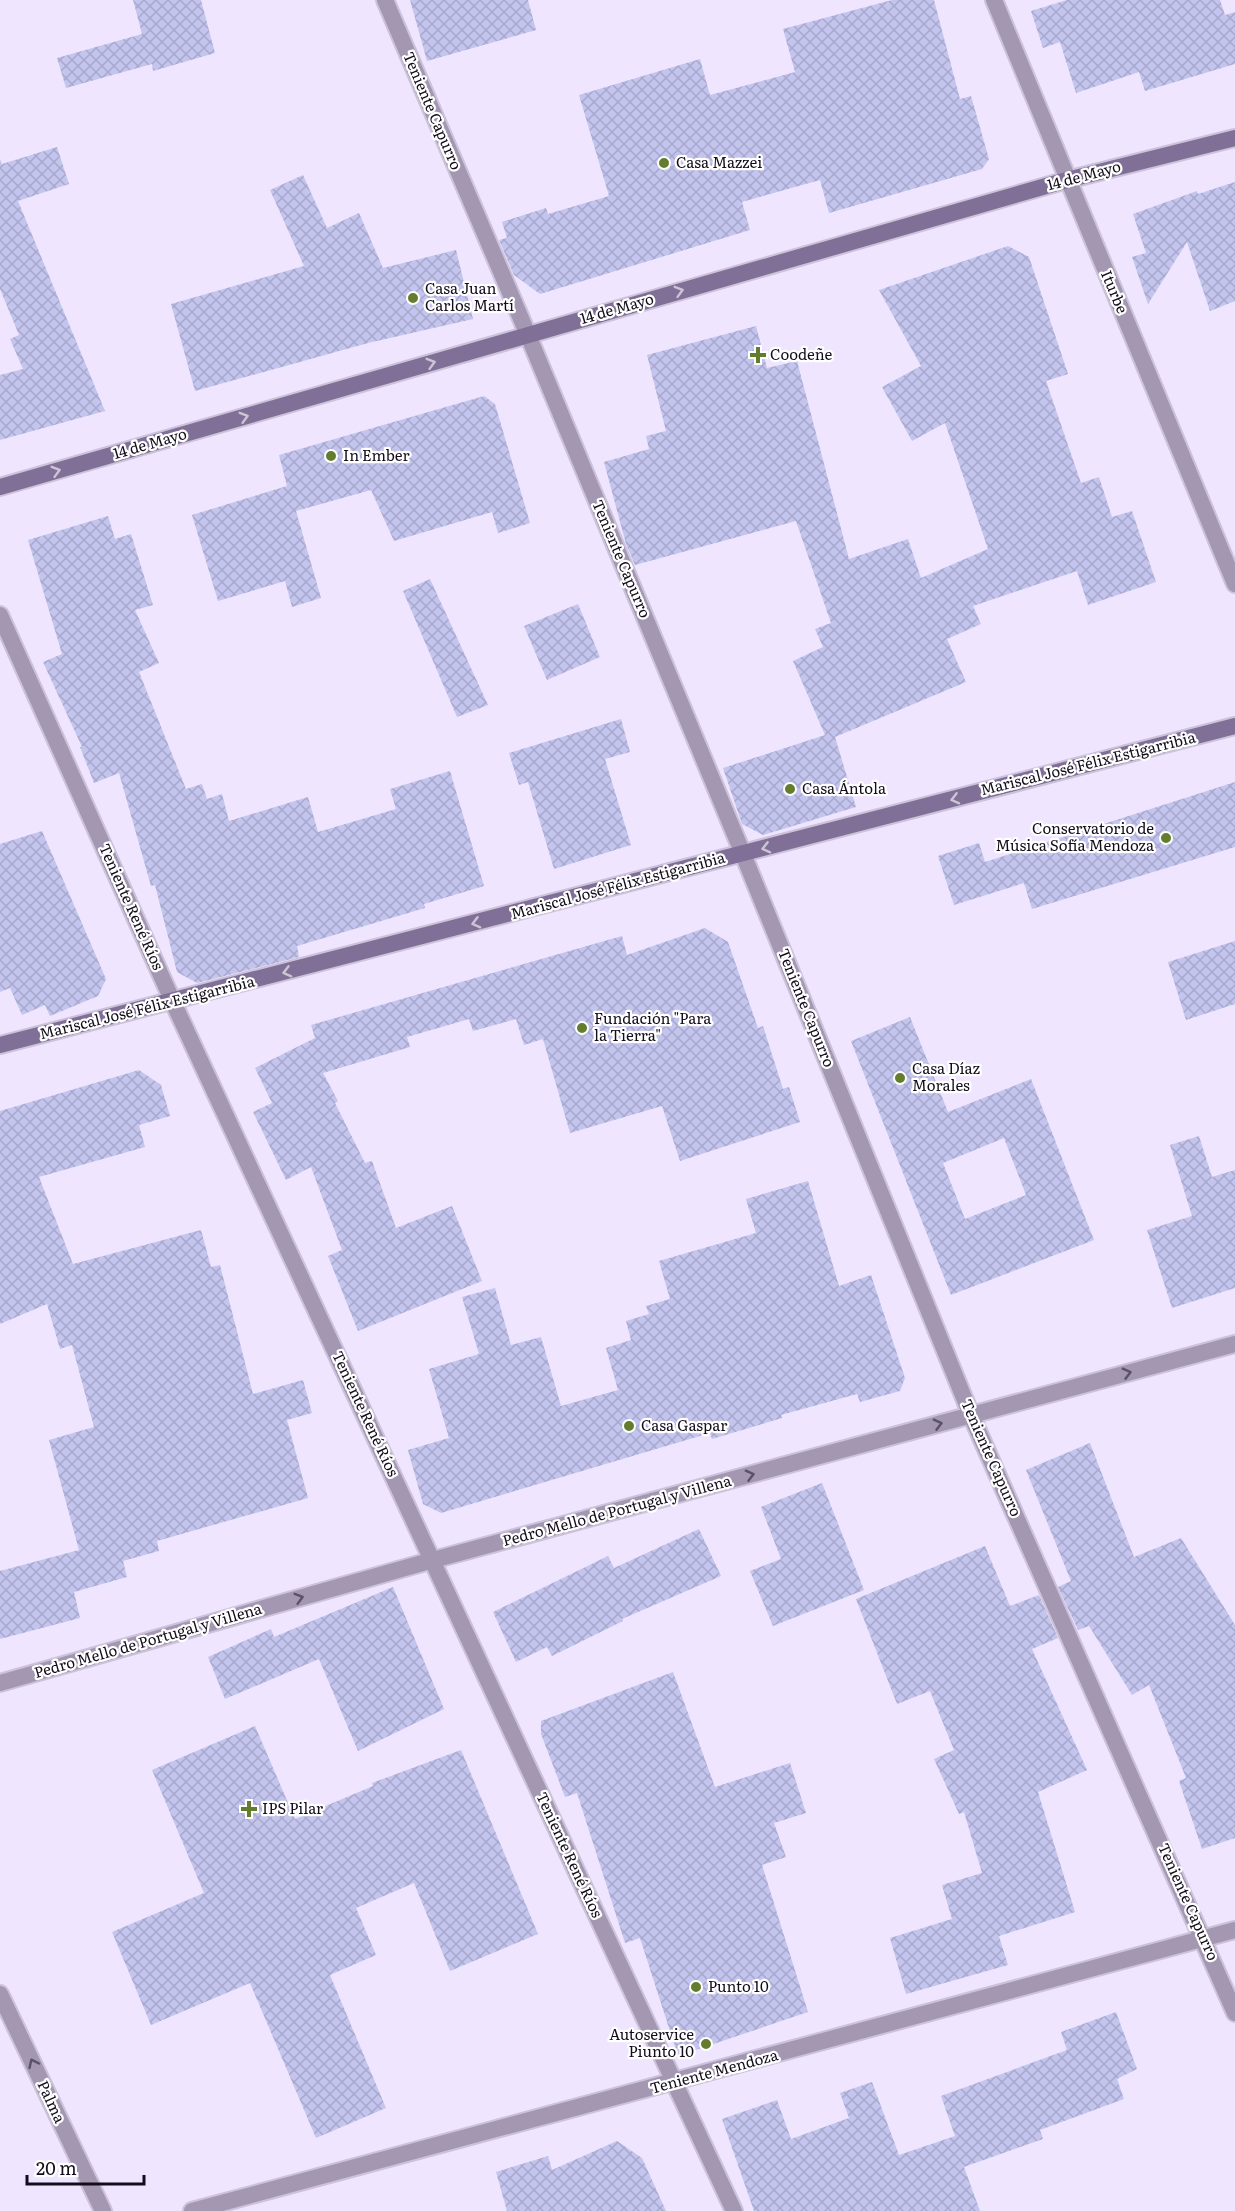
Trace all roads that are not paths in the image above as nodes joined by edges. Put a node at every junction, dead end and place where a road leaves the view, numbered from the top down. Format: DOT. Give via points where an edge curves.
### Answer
graph roads {
  1 [pos="385,0"];
  2 [pos="994,0"];
  3 [pos="1235,138"];
  4 [pos="1067,180"];
  5 [pos="528,335"];
  6 [pos="0,487"];
  7 [pos="1235,584"];
  8 [pos="0,615"];
  9 [pos="1235,726"];
  10 [pos="743,854"];
  11 [pos="173,1002"];
  12 [pos="0,1046"];
  13 [pos="1235,1344"];
  14 [pos="971,1415"];
  15 [pos="433,1560"];
  16 [pos="0,1683"];
  17 [pos="1235,1930"];
  18 [pos="1204,1939"];
  19 [pos="0,1994"];
  20 [pos="1235,2013"];
  21 [pos="675,2083"];
  22 [pos="103,2211"];
  23 [pos="192,2211"];
  24 [pos="734,2211"];
  1 -- 5 [label="street, Teniente Capurro"];
  2 -- 4 [label="street, Iturbe"];
  3 -- 4 [label="main road, 14 de Mayo"];
  5 -- 4 [label="main road, 14 de Mayo, one-way"];
  4 -- 7 [label="street, Iturbe"];
  6 -- 5 [label="main road, 14 de Mayo, one-way"];
  5 -- 10 [label="street, Teniente Capurro"];
  8 -- 11 [label="street, Teniente René Ríos"];
  9 -- 10 [label="main road, Mariscal José Félix Estigarribia, one-way"];
  10 -- 11 [label="main road, Mariscal José Félix Estigarribia, one-way"];
  10 -- 14 [label="street, Teniente Capurro"];
  11 -- 12 [label="main road, Mariscal José Félix Estigarribia"];
  11 -- 15 [label="street, Teniente René Ríos"];
  14 -- 13 [label="street, Pedro Mello de Portugal y Villena, one-way"];
  15 -- 14 [label="street, Pedro Mello de Portugal y Villena, one-way"];
  14 -- 18 [label="street, Teniente Capurro"];
  16 -- 15 [label="street, Pedro Mello de Portugal y Villena, one-way"];
  15 -- 21 [label="street, Teniente René Ríos"];
  17 -- 18 [label="street, Teniente Mendoza"];
  18 -- 20 [label="street, Teniente Capurro"];
  18 -- 21 [label="street, Teniente Mendoza"];
  22 -- 19 [label="street, Palma, one-way"];
  21 -- 23 [label="street, Teniente Mendoza"];
  21 -- 24 [label="street, Teniente René Ríos"];
}
